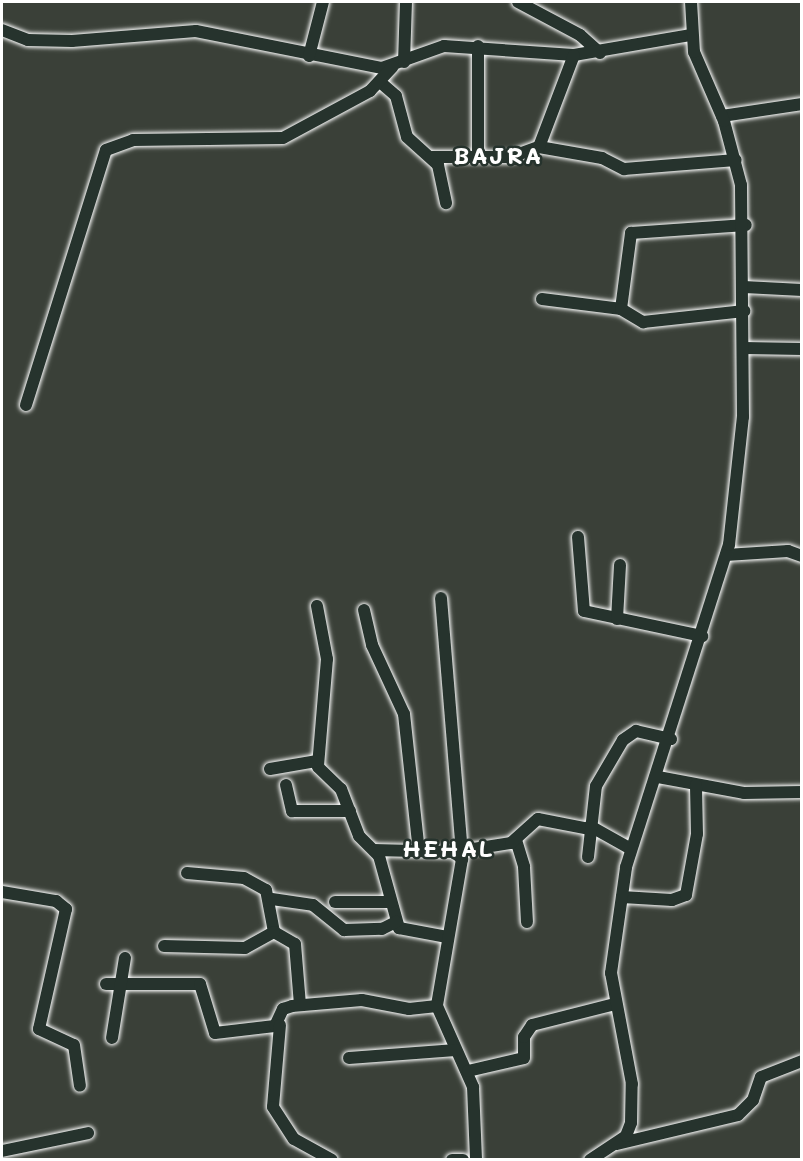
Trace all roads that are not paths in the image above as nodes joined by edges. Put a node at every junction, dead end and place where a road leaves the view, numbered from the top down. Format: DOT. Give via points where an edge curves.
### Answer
graph roads {
  1 [pos="323,2"];
  2 [pos="406,2"];
  3 [pos="518,2"];
  4 [pos="691,2"];
  5 [pos="2,30"];
  6 [pos="691,35"];
  7 [pos="478,46"];
  8 [pos="600,53"];
  9 [pos="574,55"];
  10 [pos="309,56"];
  11 [pos="398,65"];
  12 [pos="380,82"];
  13 [pos="801,104"];
  14 [pos="722,116"];
  15 [pos="539,147"];
  16 [pos="431,157"];
  17 [pos="478,157"];
  18 [pos="736,160"];
  19 [pos="446,203"];
  20 [pos="746,225"];
  21 [pos="744,287"];
  22 [pos="801,290"];
  23 [pos="542,299"];
  24 [pos="621,309"];
  25 [pos="744,311"];
  26 [pos="744,348"];
  27 [pos="801,349"];
  28 [pos="26,405"];
  29 [pos="578,537"];
  30 [pos="801,554"];
  31 [pos="726,555"];
  32 [pos="620,565"];
  33 [pos="441,598"];
  34 [pos="317,606"];
  35 [pos="364,609"];
  36 [pos="617,619"];
  37 [pos="702,636"];
  38 [pos="671,739"];
  39 [pos="317,761"];
  40 [pos="270,769"];
  41 [pos="658,777"];
  42 [pos="286,785"];
  43 [pos="696,785"];
  44 [pos="801,792"];
  45 [pos="350,811"];
  46 [pos="590,827"];
  47 [pos="516,840"];
  48 [pos="631,849"];
  49 [pos="374,850"];
  50 [pos="419,851"];
  51 [pos="458,852"];
  52 [pos="588,857"];
  53 [pos="187,873"];
  54 [pos="2,892"];
  55 [pos="622,897"];
  56 [pos="272,899"];
  57 [pos="335,902"];
  58 [pos="391,902"];
  59 [pos="396,922"];
  60 [pos="526,922"];
  61 [pos="274,933"];
  62 [pos="447,937"];
  63 [pos="164,946"];
  64 [pos="124,958"];
  65 [pos="106,984"];
  66 [pos="121,984"];
  67 [pos="615,1004"];
  68 [pos="300,1005"];
  69 [pos="437,1006"];
  70 [pos="280,1025"];
  71 [pos="112,1038"];
  72 [pos="456,1050"];
  73 [pos="349,1058"];
  74 [pos="801,1061"];
  75 [pos="468,1071"];
  76 [pos="80,1086"];
  77 [pos="88,1133"];
  78 [pos="615,1145"];
  79 [pos="2,1151"];
  80 [pos="332,1160"];
  81 [pos="452,1160"];
  82 [pos="463,1160"];
  83 [pos="476,1160"];
  84 [pos="590,1160"];
  1 -- 10 [label="street"];
  2 -- 11 [label="street"];
  3 -- 8 [label="street" via="580,35"];
  4 -- 6 [label="street"];
  5 -- 10 [label="street" via="28,40 72,41 196,31"];
  6 -- 8 [label="street"];
  6 -- 14 [label="street"];
  7 -- 9 [label="street"];
  7 -- 11 [label="street" via="434,48"];
  7 -- 17 [label="street"];
  8 -- 9 [label="street"];
  9 -- 15 [label="street"];
  10 -- 11 [label="street"];
  11 -- 12 [label="street"];
  12 -- 16 [label="street" via="396,96 403,131"];
  12 -- 28 [label="street" via="283,138 134,140 106,150"];
  13 -- 14 [label="street"];
  14 -- 18 [label="street"];
  15 -- 17 [label="street" via="521,155"];
  15 -- 18 [label="street" via="602,158 624,169"];
  16 -- 17 [label="street"];
  16 -- 19 [label="street" via="441,173"];
  18 -- 20 [label="street"];
  20 -- 21 [label="street"];
  20 -- 24 [label="street" via="631,233"];
  21 -- 22 [label="street"];
  21 -- 25 [label="street"];
  23 -- 24 [label="street"];
  24 -- 25 [label="street" via="643,322"];
  25 -- 26 [label="street"];
  26 -- 27 [label="street"];
  26 -- 31 [label="street" via="742,428"];
  29 -- 36 [label="street" via="581,609"];
  30 -- 31 [label="street"];
  31 -- 37 [label="street"];
  32 -- 36 [label="street"];
  33 -- 51 [label="street"];
  34 -- 39 [label="street" via="327,659"];
  35 -- 50 [label="street" via="372,645 404,714"];
  36 -- 37 [label="street"];
  37 -- 38 [label="street"];
  38 -- 41 [label="street"];
  38 -- 46 [label="street" via="636,730 622,740 596,786"];
  39 -- 40 [label="street"];
  39 -- 45 [label="street" via="341,789"];
  41 -- 43 [label="street"];
  41 -- 48 [label="street"];
  42 -- 45 [label="street" via="292,811"];
  43 -- 44 [label="street" via="744,793"];
  43 -- 55 [label="street" via="697,828 686,895 672,900"];
  45 -- 49 [label="street" via="359,836"];
  46 -- 47 [label="street" via="538,819 527,823"];
  46 -- 48 [label="street"];
  46 -- 52 [label="street"];
  47 -- 51 [label="street"];
  47 -- 60 [label="street" via="524,867"];
  48 -- 55 [label="street"];
  49 -- 50 [label="street"];
  49 -- 58 [label="street"];
  50 -- 51 [label="street"];
  51 -- 62 [label="street" via="463,867"];
  53 -- 56 [label="street" via="244,878 260,884"];
  54 -- 76 [label="street" via="56,901 66,909 39,1029 74,1045"];
  55 -- 67 [label="street" via="611,973"];
  56 -- 59 [label="street" via="313,905 344,930 382,929"];
  56 -- 61 [label="street"];
  57 -- 58 [label="street"];
  58 -- 59 [label="street"];
  59 -- 62 [label="street" via="404,932"];
  61 -- 63 [label="street" via="245,948"];
  61 -- 68 [label="street" via="295,944"];
  62 -- 69 [label="street"];
  64 -- 66 [label="street"];
  65 -- 66 [label="street"];
  66 -- 70 [label="street" via="200,984 215,1033"];
  66 -- 71 [label="street"];
  67 -- 75 [label="street" via="532,1024 524,1037 524,1058"];
  67 -- 78 [label="street" via="634,1106 626,1136"];
  68 -- 69 [label="street" via="362,1000 409,1009"];
  68 -- 70 [label="street" via="283,1009"];
  69 -- 72 [label="street"];
  70 -- 80 [label="street" via="273,1107 294,1139"];
  72 -- 73 [label="street"];
  72 -- 75 [label="street"];
  74 -- 78 [label="street" via="761,1077 753,1100 738,1115"];
  75 -- 83 [label="street" via="476,1098"];
  77 -- 79 [label="street"];
  78 -- 84 [label="street"];
  81 -- 82 [label="street"];
}
